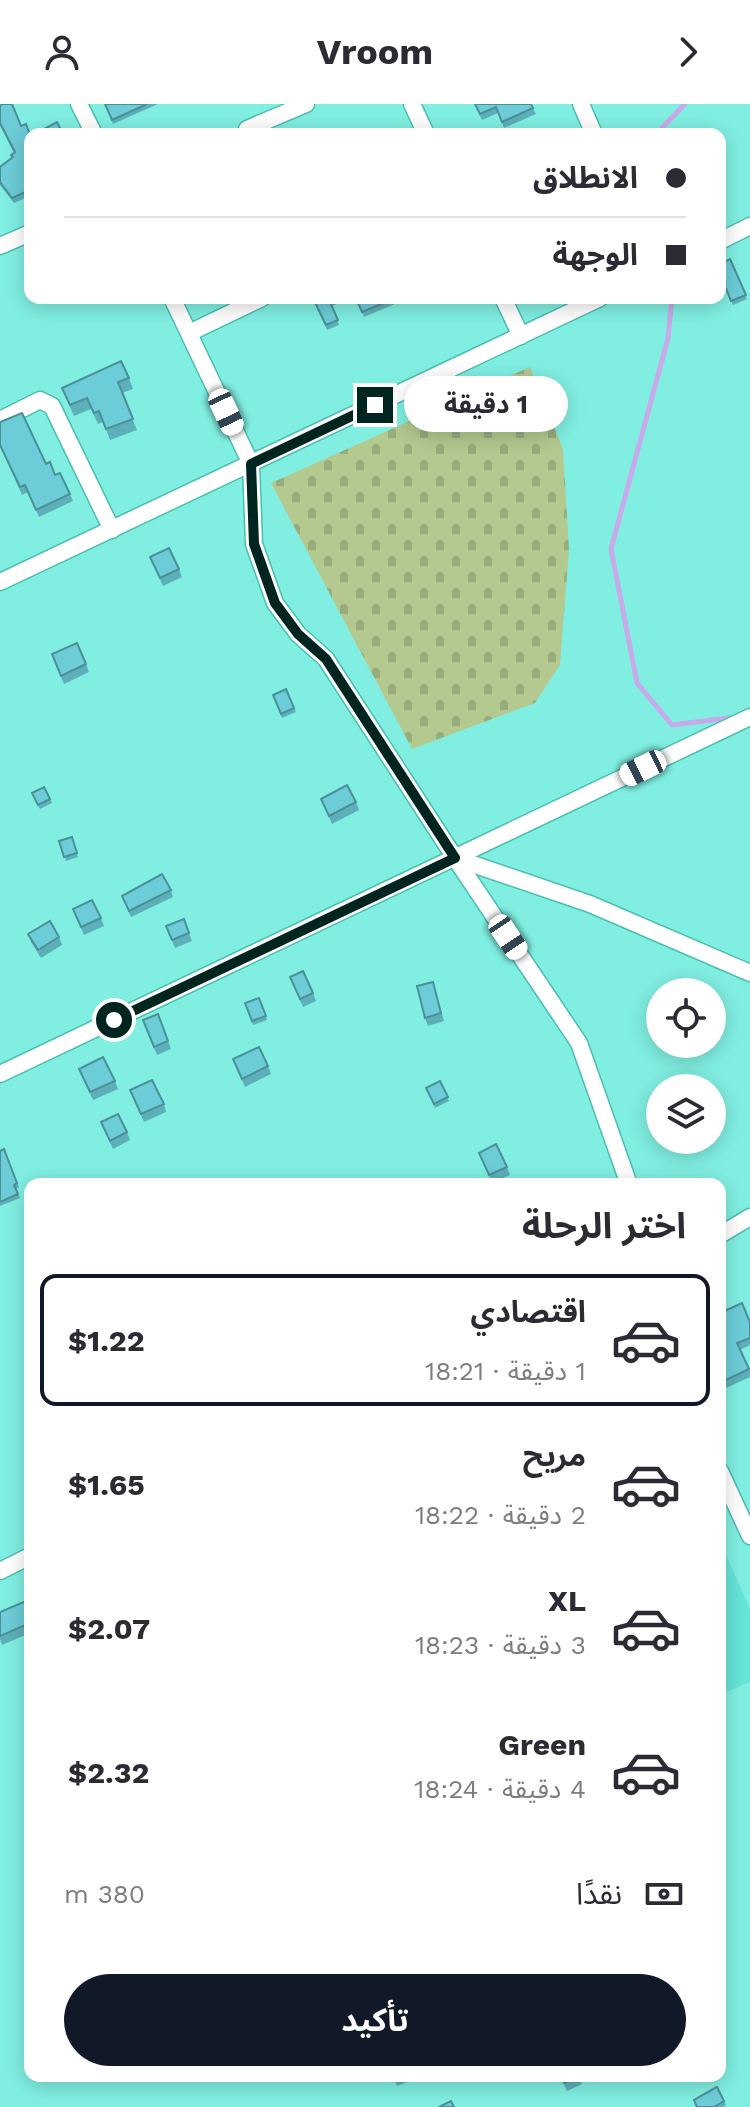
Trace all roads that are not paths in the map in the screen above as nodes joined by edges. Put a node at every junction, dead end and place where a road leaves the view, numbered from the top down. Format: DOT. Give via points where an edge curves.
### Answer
graph roads {
  1 [pos="79,104"];
  2 [pos="306,104"];
  3 [pos="412,104"];
  4 [pos="581,104"];
  5 [pos="91,128"];
  6 [pos="249,128"];
  7 [pos="423,128"];
  8 [pos="591,128"];
  9 [pos="750,226"];
  10 [pos="24,236"];
  11 [pos="726,238"];
  12 [pos="0,246"];
  13 [pos="175,304"];
  14 [pos="249,304"];
  15 [pos="506,304"];
  16 [pos="588,304"];
  17 [pos="189,333"];
  18 [pos="521,336"];
  19 [pos="0,420"];
  20 [pos="251,464"];
  21 [pos="112,530"];
  22 [pos="0,582"];
  23 [pos="750,717"];
  24 [pos="455,858"];
  25 [pos="750,973"];
  26 [pos="0,1074"];
  27 [pos="627,1178"];
  28 [pos="750,1217"];
  29 [pos="726,1231"];
  30 [pos="726,1484"];
  31 [pos="750,1536"];
  32 [pos="24,1559"];
  33 [pos="0,1571"];
  1 -- 5 [label="street"];
  2 -- 6 [label="street"];
  3 -- 7 [label="street"];
  4 -- 8 [label="street"];
  9 -- 11 [label="street"];
  10 -- 12 [label="street"];
  13 -- 17 [label="street"];
  14 -- 17 [label="street"];
  15 -- 18 [label="street"];
  16 -- 18 [label="street"];
  17 -- 20 [label="street"];
  18 -- 20 [label="street"];
  19 -- 21 [label="street" via="40,400 52,406"];
  20 -- 21 [label="street"];
  20 -- 24 [label="street" via="254,544 275,603 326,659"];
  21 -- 22 [label="street"];
  23 -- 24 [label="street"];
  24 -- 25 [label="street" via="590,904"];
  24 -- 26 [label="street"];
  24 -- 27 [label="street" via="579,1043"];
  28 -- 29 [label="street"];
  30 -- 31 [label="street"];
  32 -- 33 [label="street"];
}
